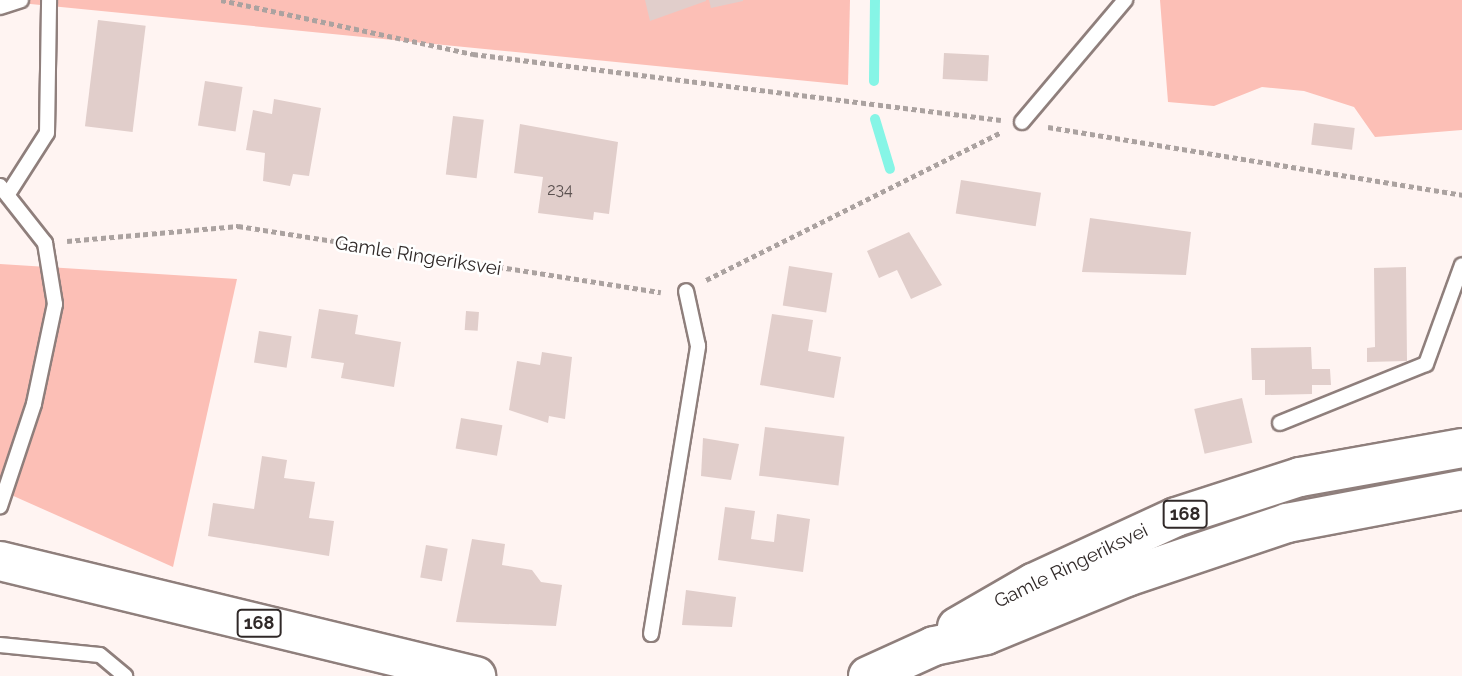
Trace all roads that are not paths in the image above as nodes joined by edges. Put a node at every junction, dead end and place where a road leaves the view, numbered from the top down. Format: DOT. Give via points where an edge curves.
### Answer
graph roads {
  1 [pos="21,0"];
  2 [pos="49,0"];
  3 [pos="1125,0"];
  4 [pos="0,7"];
  5 [pos="1022,122"];
  6 [pos="4,190"];
  7 [pos="1462,265"];
  8 [pos="686,291"];
  9 [pos="1280,423"];
  10 [pos="1462,448"];
  11 [pos="5,477"];
  12 [pos="1462,490"];
  13 [pos="0,506"];
  14 [pos="0,561"];
  15 [pos="650,634"];
  16 [pos="0,645"];
  17 [pos="934,646"];
  18 [pos="125,676"];
  19 [pos="476,676"];
  20 [pos="868,676"];
  1 -- 4 [label="lane"];
  2 -- 6 [label="lane" via="47,133"];
  3 -- 5 [label="lane"];
  6 -- 11 [label="lane" via="46,243 55,304"];
  7 -- 9 [label="lane" via="1426,365"];
  8 -- 15 [label="lane" via="698,346"];
  10 -- 17 [label="main road, Gamle Ringeriksvei / 168" via="1300,477 1177,517 972,614"];
  11 -- 13 [label="lane"];
  12 -- 17 [label="main road, Gamle Ringeriksvei / 168" via="1287,523 1127,577 986,635"];
  14 -- 19 [label="main road, 168"];
  16 -- 18 [label="lane" via="100,655"];
  17 -- 20 [label="main road, Gamle Ringeriksvei / 168"];
}
